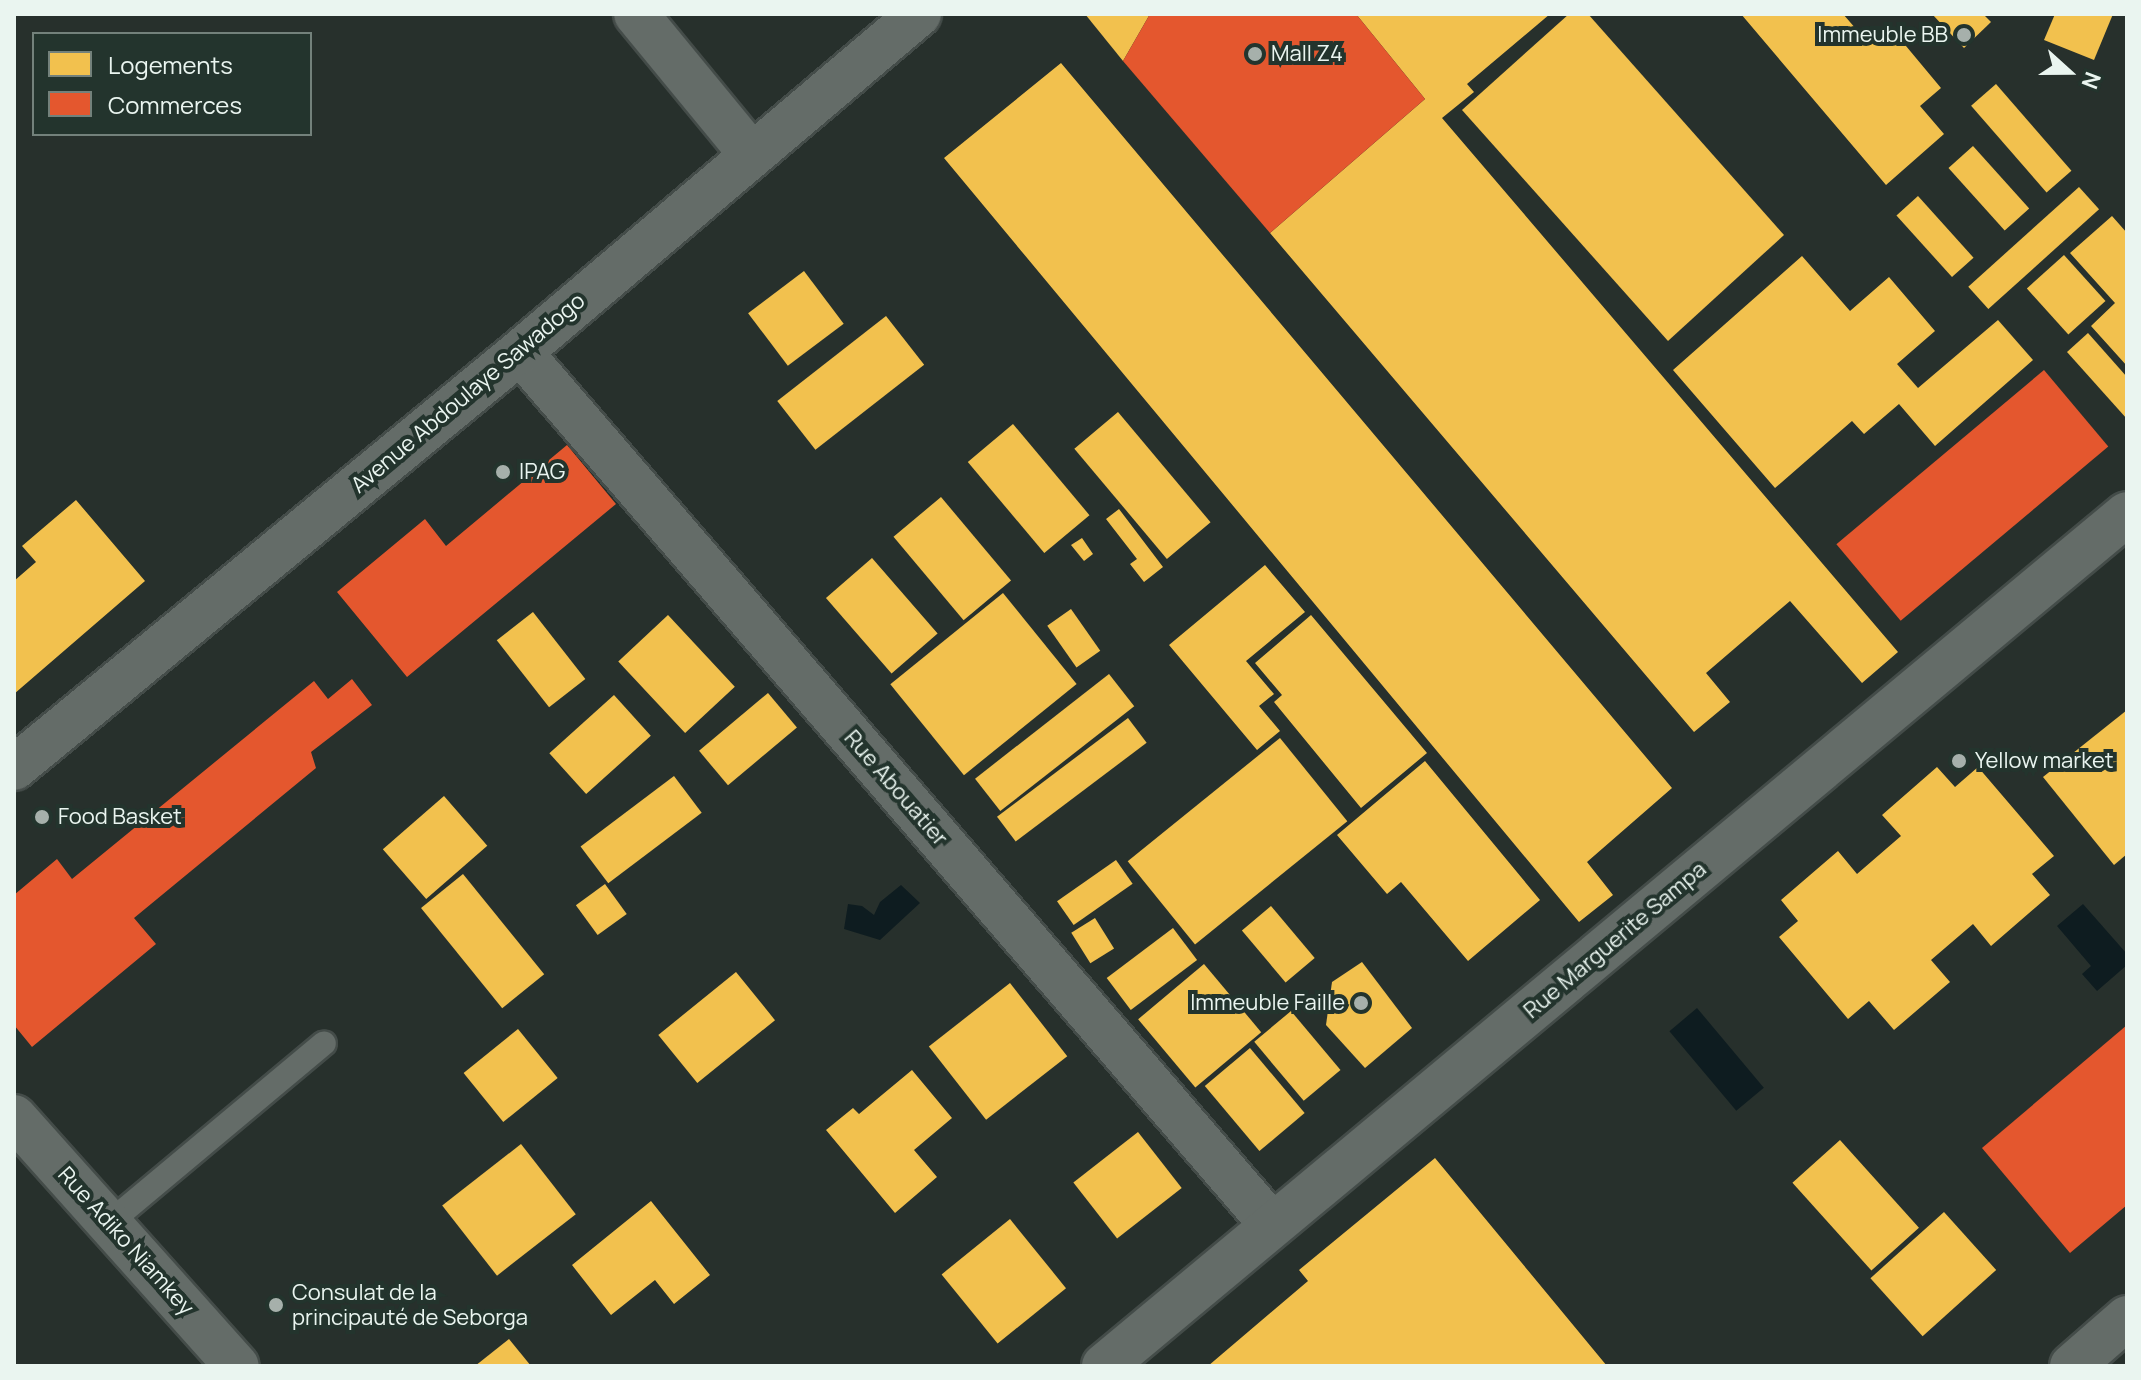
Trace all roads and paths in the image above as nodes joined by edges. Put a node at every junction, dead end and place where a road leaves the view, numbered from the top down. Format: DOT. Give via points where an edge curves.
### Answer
graph roads {
  1 [pos="636,14"];
  2 [pos="919,14"];
  3 [pos="751,154"];
  4 [pos="520,352"];
  5 [pos="2127,514"];
  6 [pos="14,768"];
  7 [pos="324,1043"];
  8 [pos="14,1117"];
  9 [pos="109,1223"];
  10 [pos="1271,1224"];
  11 [pos="2127,1318"];
  12 [pos="237,1366"];
  13 [pos="1104,1366"];
  14 [pos="2072,1366"];
  1 -- 3 [label="street"];
  2 -- 3 [label="street, Avenue Abdoulaye Sawadogo"];
  3 -- 4 [label="street, Avenue Abdoulaye Sawadogo"];
  4 -- 6 [label="street, Avenue Abdoulaye Sawadogo"];
  4 -- 10 [label="street, Rue Abouatier"];
  5 -- 10 [label="street, Rue Marguerite Sampa"];
  7 -- 9 [label="lane"];
  8 -- 9 [label="street, Rue Adiko Niamkey"];
  9 -- 12 [label="street, Rue Adiko Niamkey"];
  10 -- 13 [label="street, Rue Marguerite Sampa"];
  11 -- 14 [label="street"];
}
